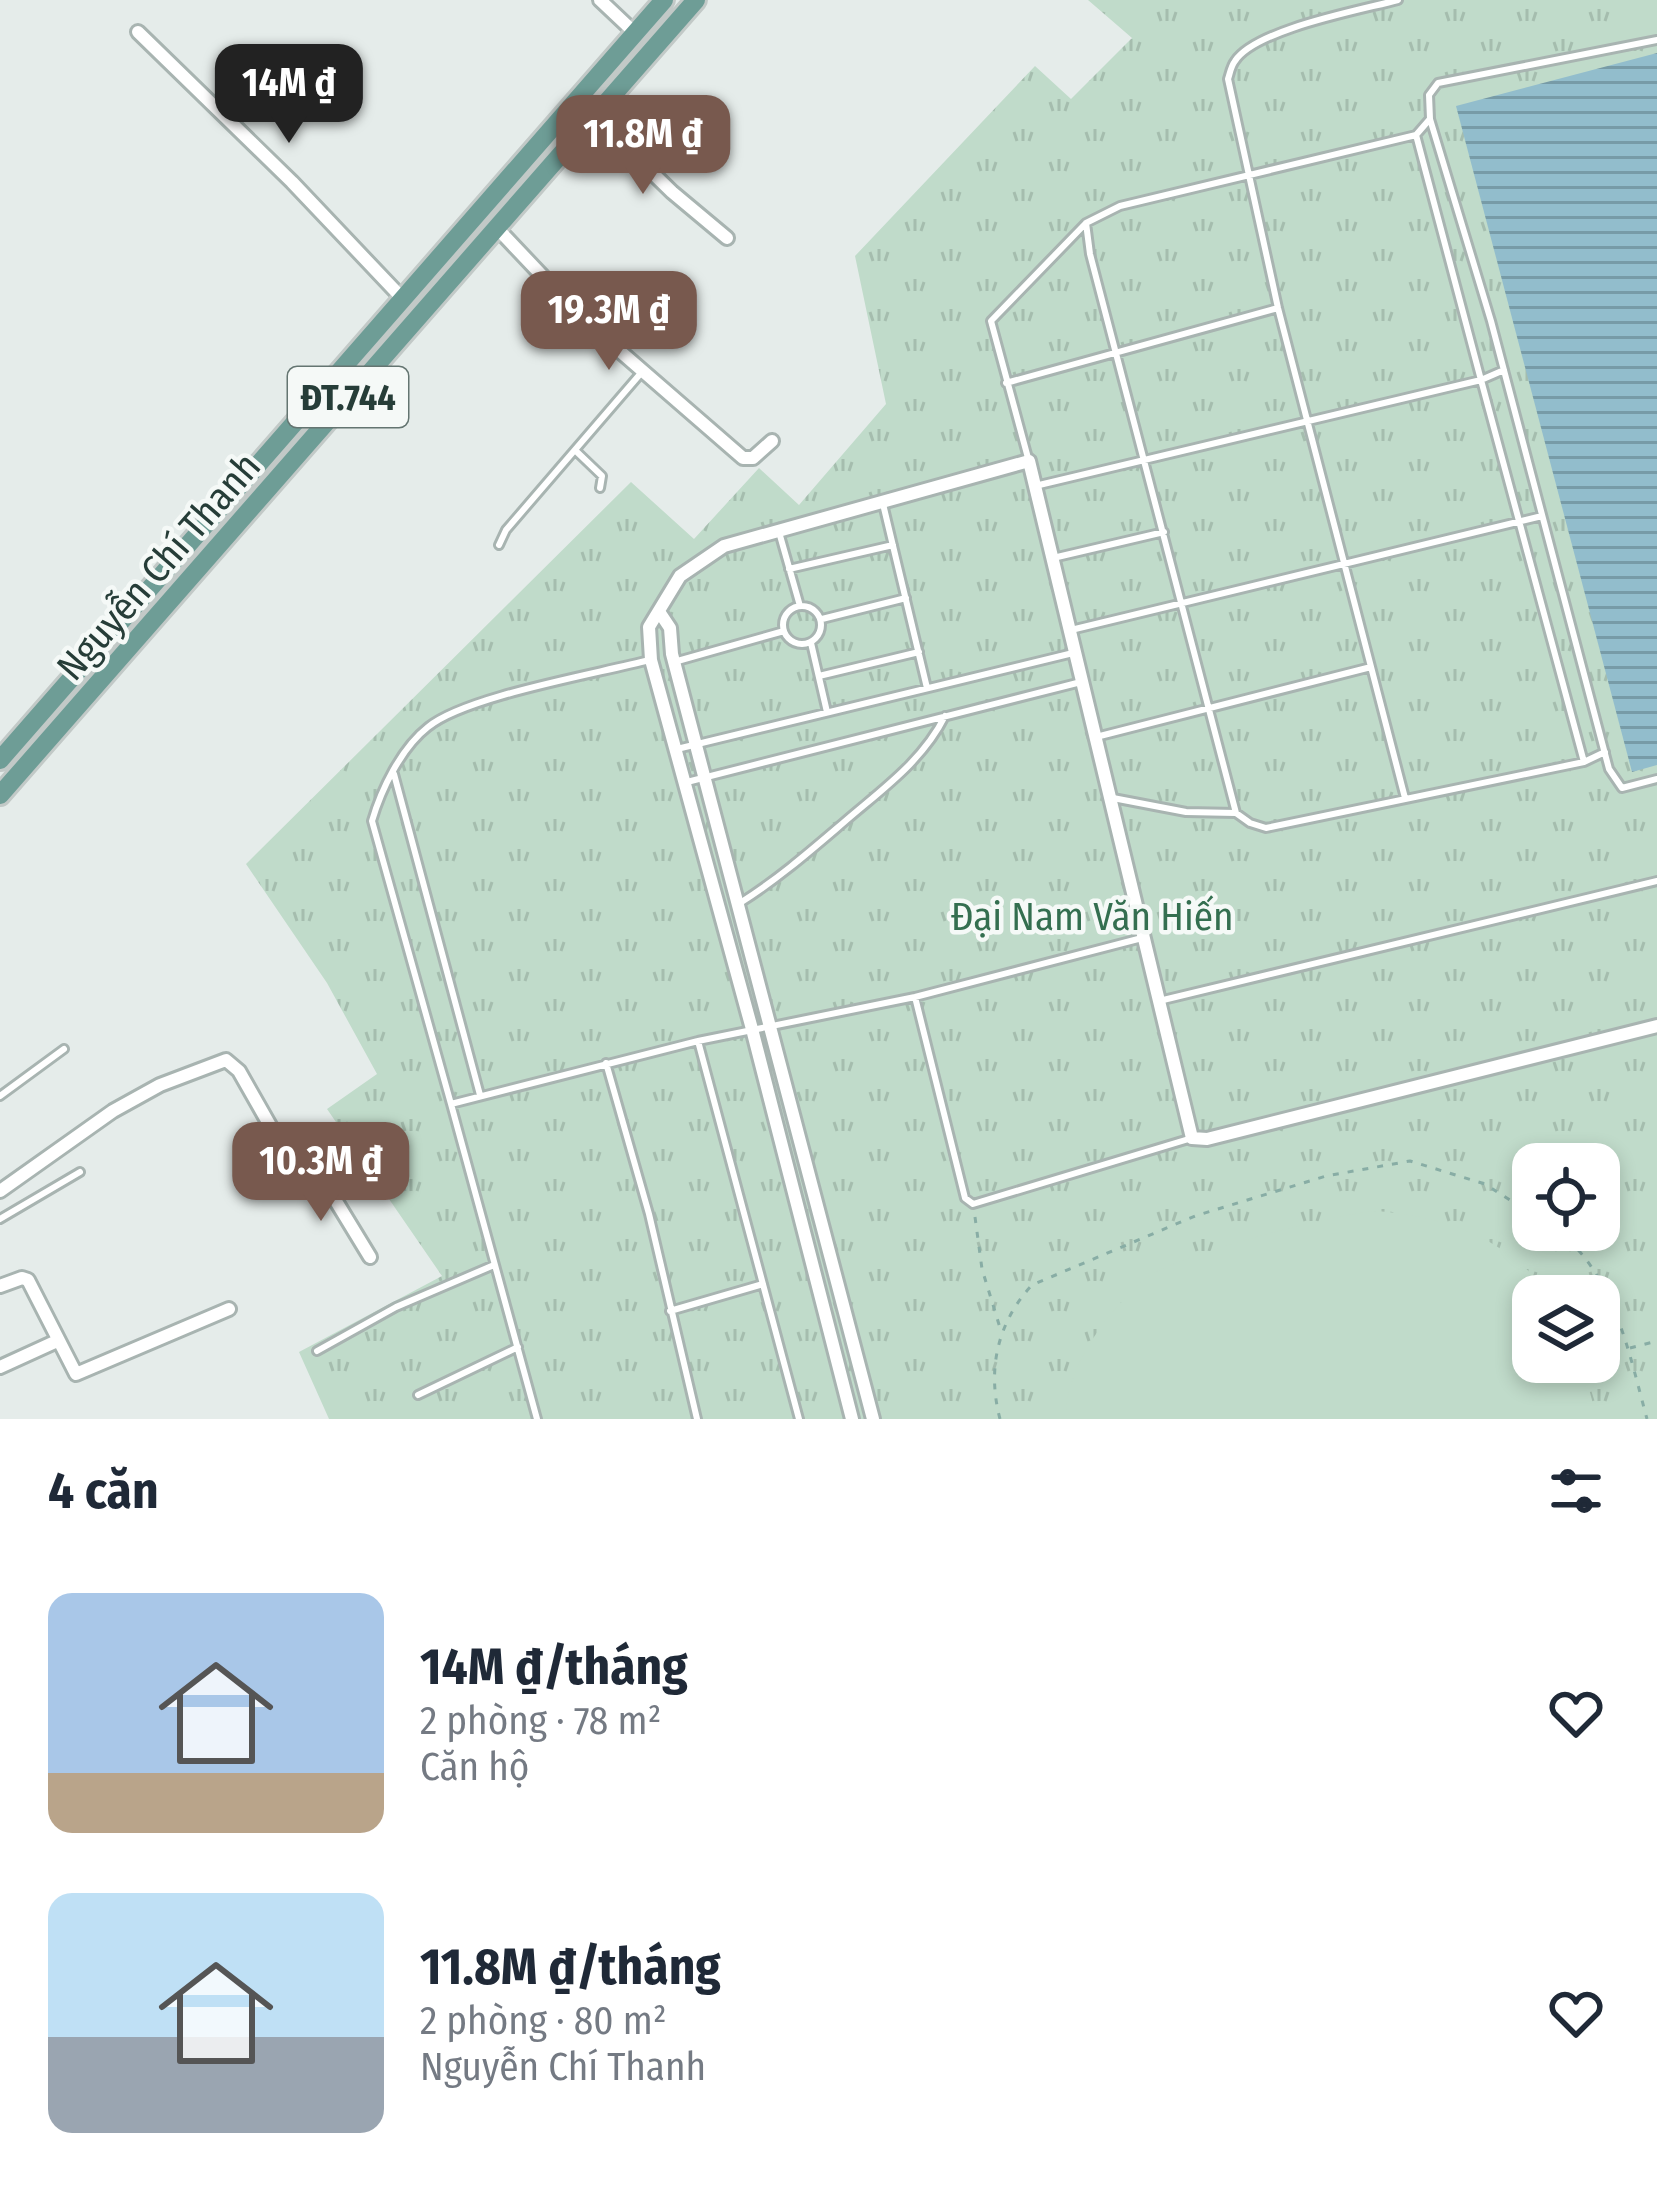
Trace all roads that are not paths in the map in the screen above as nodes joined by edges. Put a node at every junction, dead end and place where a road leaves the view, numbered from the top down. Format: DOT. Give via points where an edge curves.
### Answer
graph roads {
  1 [pos="600,0"];
  2 [pos="664,0"];
  3 [pos="697,0"];
  4 [pos="1398,0"];
  5 [pos="138,32"];
  6 [pos="635,33"];
  7 [pos="1657,40"];
  8 [pos="594,116"];
  9 [pos="1430,119"];
  10 [pos="1416,135"];
  11 [pos="1246,175"];
  12 [pos="479,210"];
  13 [pos="1086,223"];
  14 [pos="496,227"];
  15 [pos="728,238"];
  16 [pos="402,298"];
  17 [pos="1278,308"];
  18 [pos="1117,352"];
  19 [pos="644,370"];
  20 [pos="1504,370"];
  21 [pos="1481,380"];
  22 [pos="1006,382"];
  23 [pos="1307,420"];
  24 [pos="772,441"];
  25 [pos="578,452"];
  26 [pos="1146,459"];
  27 [pos="1029,461"];
  28 [pos="1035,486"];
  29 [pos="600,488"];
  30 [pos="883,501"];
  31 [pos="1542,516"];
  32 [pos="1518,523"];
  33 [pos="778,529"];
  34 [pos="1164,532"];
  35 [pos="499,545"];
  36 [pos="893,545"];
  37 [pos="1053,558"];
  38 [pos="1344,562"];
  39 [pos="789,569"];
  40 [pos="906,598"];
  41 [pos="1182,601"];
  42 [pos="800,606"];
  43 [pos="660,613"];
  44 [pos="821,620"];
  45 [pos="1071,630"];
  46 [pos="784,631"];
  47 [pos="812,643"];
  48 [pos="919,652"];
  49 [pos="1076,652"];
  50 [pos="651,660"];
  51 [pos="674,662"];
  52 [pos="1371,667"];
  53 [pos="819,676"];
  54 [pos="1083,682"];
  55 [pos="927,688"];
  56 [pos="55,697"];
  57 [pos="1210,711"];
  58 [pos="827,712"];
  59 [pos="71,714"];
  60 [pos="945,716"];
  61 [pos="1096,737"];
  62 [pos="697,743"];
  63 [pos="675,749"];
  64 [pos="1605,752"];
  65 [pos="0,760"];
  66 [pos="1583,762"];
  67 [pos="394,774"];
  68 [pos="705,775"];
  69 [pos="1657,779"];
  70 [pos="684,784"];
  71 [pos="0,795"];
  72 [pos="1110,798"];
  73 [pos="1405,798"];
  74 [pos="1236,813"];
  75 [pos="1657,881"];
  76 [pos="737,905"];
  77 [pos="1145,937"];
  78 [pos="915,997"];
  79 [pos="1160,1001"];
  80 [pos="1657,1026"];
  81 [pos="769,1028"];
  82 [pos="752,1029"];
  83 [pos="698,1041"];
  84 [pos="64,1049"];
  85 [pos="606,1063"];
  86 [pos="0,1096"];
  87 [pos="480,1097"];
  88 [pos="451,1104"];
  89 [pos="1192,1138"];
  90 [pos="80,1172"];
  91 [pos="0,1191"];
  92 [pos="0,1219"];
  93 [pos="370,1257"];
  94 [pos="494,1265"];
  95 [pos="763,1284"];
  96 [pos="0,1286"];
  97 [pos="229,1309"];
  98 [pos="670,1312"];
  99 [pos="57,1341"];
  100 [pos="518,1347"];
  101 [pos="317,1351"];
  102 [pos="0,1367"];
  103 [pos="418,1395"];
  104 [pos="537,1419"];
  105 [pos="697,1419"];
  106 [pos="800,1419"];
  107 [pos="852,1419"];
  108 [pos="873,1419"];
  1 -- 6 [label="street"];
  2 -- 6 [label="main road, Nguyễn Chí Thanh / ĐT.744"];
  3 -- 8 [label="main road, Nguyễn Chí Thanh / ĐT.744"];
  4 -- 11 [label="lane" via="1280,32 1235,61 1228,79"];
  5 -- 16 [label="street"];
  6 -- 12 [label="main road, Nguyễn Chí Thanh / ĐT.744"];
  7 -- 9 [label="lane" via="1438,83 1429,95"];
  8 -- 14 [label="main road, Nguyễn Chí Thanh / ĐT.744"];
  8 -- 15 [label="street"];
  9 -- 10 [label="lane"];
  9 -- 20 [label="lane"];
  10 -- 11 [label="lane"];
  10 -- 21 [label="lane"];
  11 -- 13 [label="lane" via="1120,206"];
  11 -- 17 [label="lane"];
  12 -- 14 [label="main road"];
  12 -- 16 [label="main road, Nguyễn Chí Thanh / ĐT.744"];
  13 -- 18 [label="lane"];
  13 -- 22 [label="lane" via="991,321"];
  14 -- 19 [label="street"];
  14 -- 59 [label="main road, Nguyễn Chí Thanh / ĐT.744"];
  16 -- 56 [label="main road, Nguyễn Chí Thanh / ĐT.744"];
  17 -- 18 [label="lane"];
  17 -- 23 [label="lane"];
  18 -- 22 [label="lane"];
  18 -- 26 [label="lane"];
  19 -- 24 [label="street" via="742,458"];
  19 -- 25 [label="lane"];
  20 -- 21 [label="lane"];
  20 -- 31 [label="lane"];
  21 -- 23 [label="lane"];
  21 -- 32 [label="lane"];
  22 -- 27 [label="lane"];
  23 -- 26 [label="lane"];
  23 -- 38 [label="lane"];
  25 -- 29 [label="lane" via="602,476"];
  25 -- 35 [label="lane"];
  26 -- 28 [label="lane"];
  26 -- 34 [label="lane"];
  27 -- 28 [label="street"];
  27 -- 30 [label="street"];
  28 -- 37 [label="street"];
  30 -- 33 [label="street"];
  30 -- 36 [label="lane"];
  31 -- 32 [label="lane"];
  31 -- 64 [label="lane"];
  32 -- 38 [label="lane"];
  32 -- 66 [label="lane"];
  33 -- 39 [label="lane"];
  33 -- 43 [label="street" via="697,563"];
  34 -- 37 [label="lane"];
  34 -- 41 [label="lane"];
  36 -- 39 [label="lane"];
  36 -- 40 [label="lane"];
  37 -- 45 [label="street"];
  38 -- 41 [label="lane"];
  38 -- 52 [label="lane"];
  39 -- 42 [label="lane"];
  40 -- 44 [label="lane"];
  40 -- 48 [label="lane"];
  41 -- 45 [label="lane"];
  41 -- 57 [label="lane"];
  42 -- 44 [label="lane"];
  42 -- 46 [label="lane" via="788,612"];
  43 -- 50 [label="street" via="649,627"];
  43 -- 51 [label="street"];
  44 -- 47 [label="lane"];
  45 -- 49 [label="street"];
  46 -- 47 [label="lane" via="792,642"];
  46 -- 51 [label="lane"];
  47 -- 53 [label="lane"];
  48 -- 53 [label="lane"];
  48 -- 55 [label="lane"];
  49 -- 54 [label="street"];
  49 -- 55 [label="lane"];
  50 -- 63 [label="street"];
  50 -- 67 [label="lane" via="455,710 425,728"];
  51 -- 62 [label="street"];
  52 -- 57 [label="lane"];
  52 -- 73 [label="lane"];
  53 -- 58 [label="lane"];
  54 -- 60 [label="lane"];
  54 -- 61 [label="street"];
  55 -- 58 [label="lane"];
  56 -- 59 [label="main road"];
  56 -- 65 [label="main road, Nguyễn Chí Thanh / ĐT.744"];
  57 -- 61 [label="lane"];
  57 -- 74 [label="lane"];
  58 -- 62 [label="lane"];
  59 -- 71 [label="main road, Nguyễn Chí Thanh / ĐT.744"];
  60 -- 68 [label="lane"];
  60 -- 76 [label="lane" via="905,770"];
  61 -- 72 [label="street"];
  62 -- 63 [label="lane"];
  62 -- 68 [label="street"];
  63 -- 70 [label="street"];
  64 -- 66 [label="lane"];
  64 -- 69 [label="lane" via="1622,788"];
  66 -- 73 [label="lane"];
  67 -- 87 [label="lane"];
  67 -- 88 [label="lane" via="372,821"];
  68 -- 70 [label="lane"];
  68 -- 76 [label="street"];
  70 -- 82 [label="street"];
  72 -- 74 [label="lane"];
  72 -- 77 [label="street"];
  73 -- 74 [label="lane" via="1266,828"];
  75 -- 79 [label="lane"];
  76 -- 81 [label="street"];
  77 -- 78 [label="lane"];
  77 -- 79 [label="street"];
  78 -- 81 [label="lane"];
  78 -- 89 [label="lane" via="964,1198 973,1204"];
  79 -- 89 [label="street"];
  80 -- 89 [label="street" via="1334,1110"];
  81 -- 82 [label="lane"];
  81 -- 108 [label="street"];
  82 -- 83 [label="lane"];
  82 -- 107 [label="street"];
  83 -- 85 [label="lane"];
  83 -- 95 [label="lane"];
  84 -- 86 [label="lane"];
  85 -- 87 [label="lane"];
  85 -- 98 [label="lane"];
  87 -- 88 [label="lane"];
  88 -- 94 [label="lane"];
  90 -- 92 [label="lane"];
  91 -- 93 [label="street" via="113,1111 226,1060 281,1145 314,1165"];
  94 -- 100 [label="lane"];
  94 -- 101 [label="lane"];
  95 -- 98 [label="lane"];
  95 -- 106 [label="lane"];
  96 -- 99 [label="street" via="28,1280"];
  97 -- 99 [label="street" via="76,1374"];
  98 -- 105 [label="lane"];
  99 -- 102 [label="street"];
  100 -- 103 [label="lane"];
  100 -- 104 [label="lane"];
}
